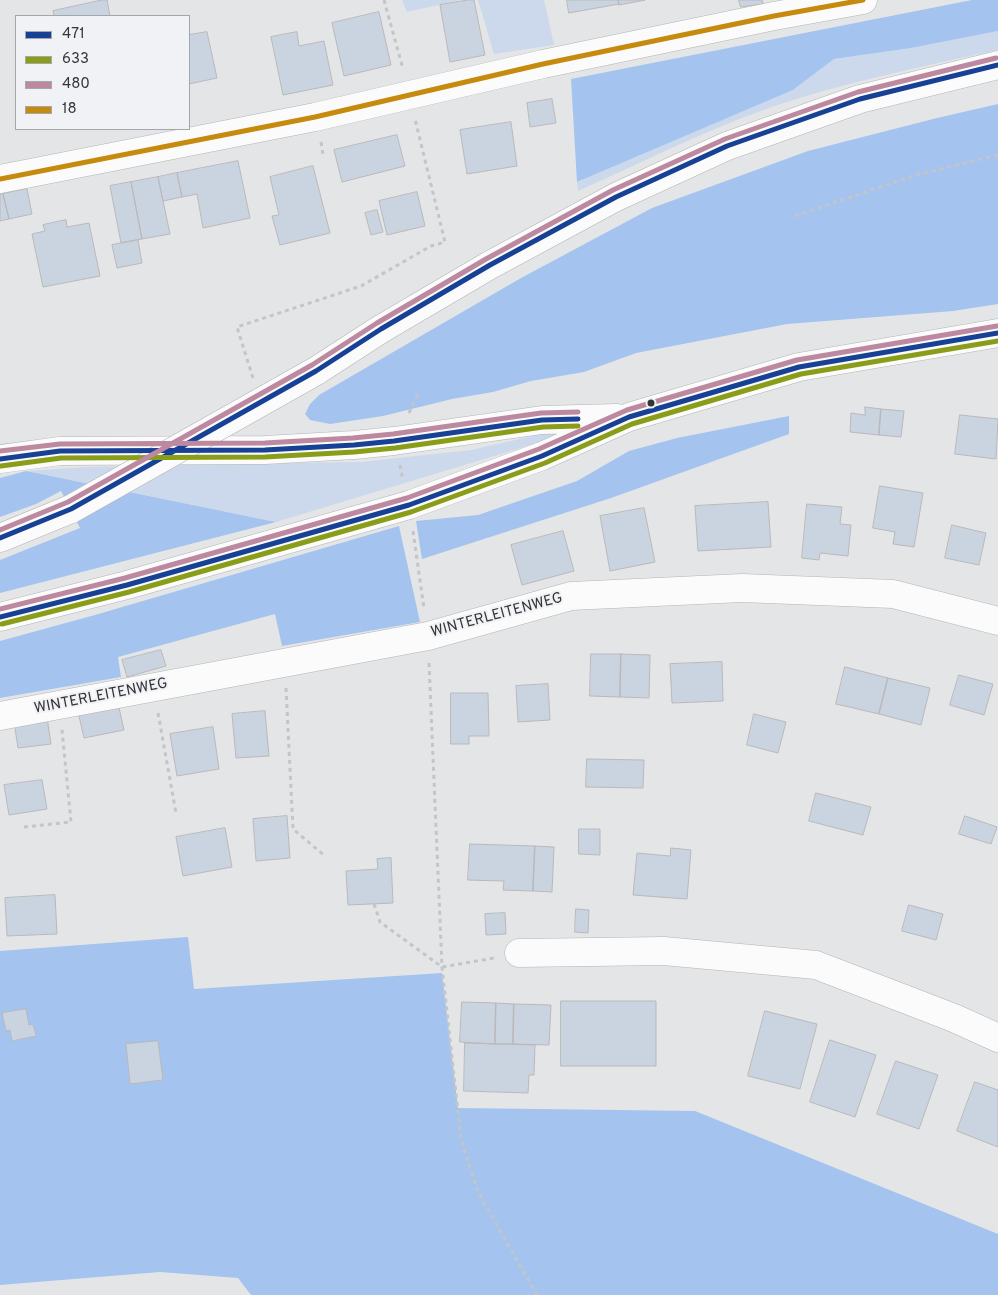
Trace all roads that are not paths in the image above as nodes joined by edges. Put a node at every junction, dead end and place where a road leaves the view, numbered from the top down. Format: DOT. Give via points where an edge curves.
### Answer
graph roads {
  1 [pos="863,0"];
  2 [pos="998,65"];
  3 [pos="0,178"];
  4 [pos="998,333"];
  5 [pos="629,417"];
  6 [pos="0,459"];
  7 [pos="0,538"];
  8 [pos="0,617"];
  9 [pos="998,621"];
  10 [pos="0,716"];
  11 [pos="519,953"];
  12 [pos="998,1038"];
  1 -- 3 [label="main road" via="543,64 315,117"];
  2 -- 7 [label="main road, bridge" via="860,99 718,150 616,197 499,261 381,329 316,371 71,509"];
  4 -- 5 [label="main road" via="799,367"];
  5 -- 6 [label="main road" via="542,420 354,445 264,450 60,451"];
  5 -- 8 [label="main road" via="542,456 409,505 127,585"];
  9 -- 10 [label="main road, WINTERLEITENWEG" via="893,594 742,588 571,596 428,636"];
  11 -- 12 [label="main road" via="664,951 816,965"];
}
